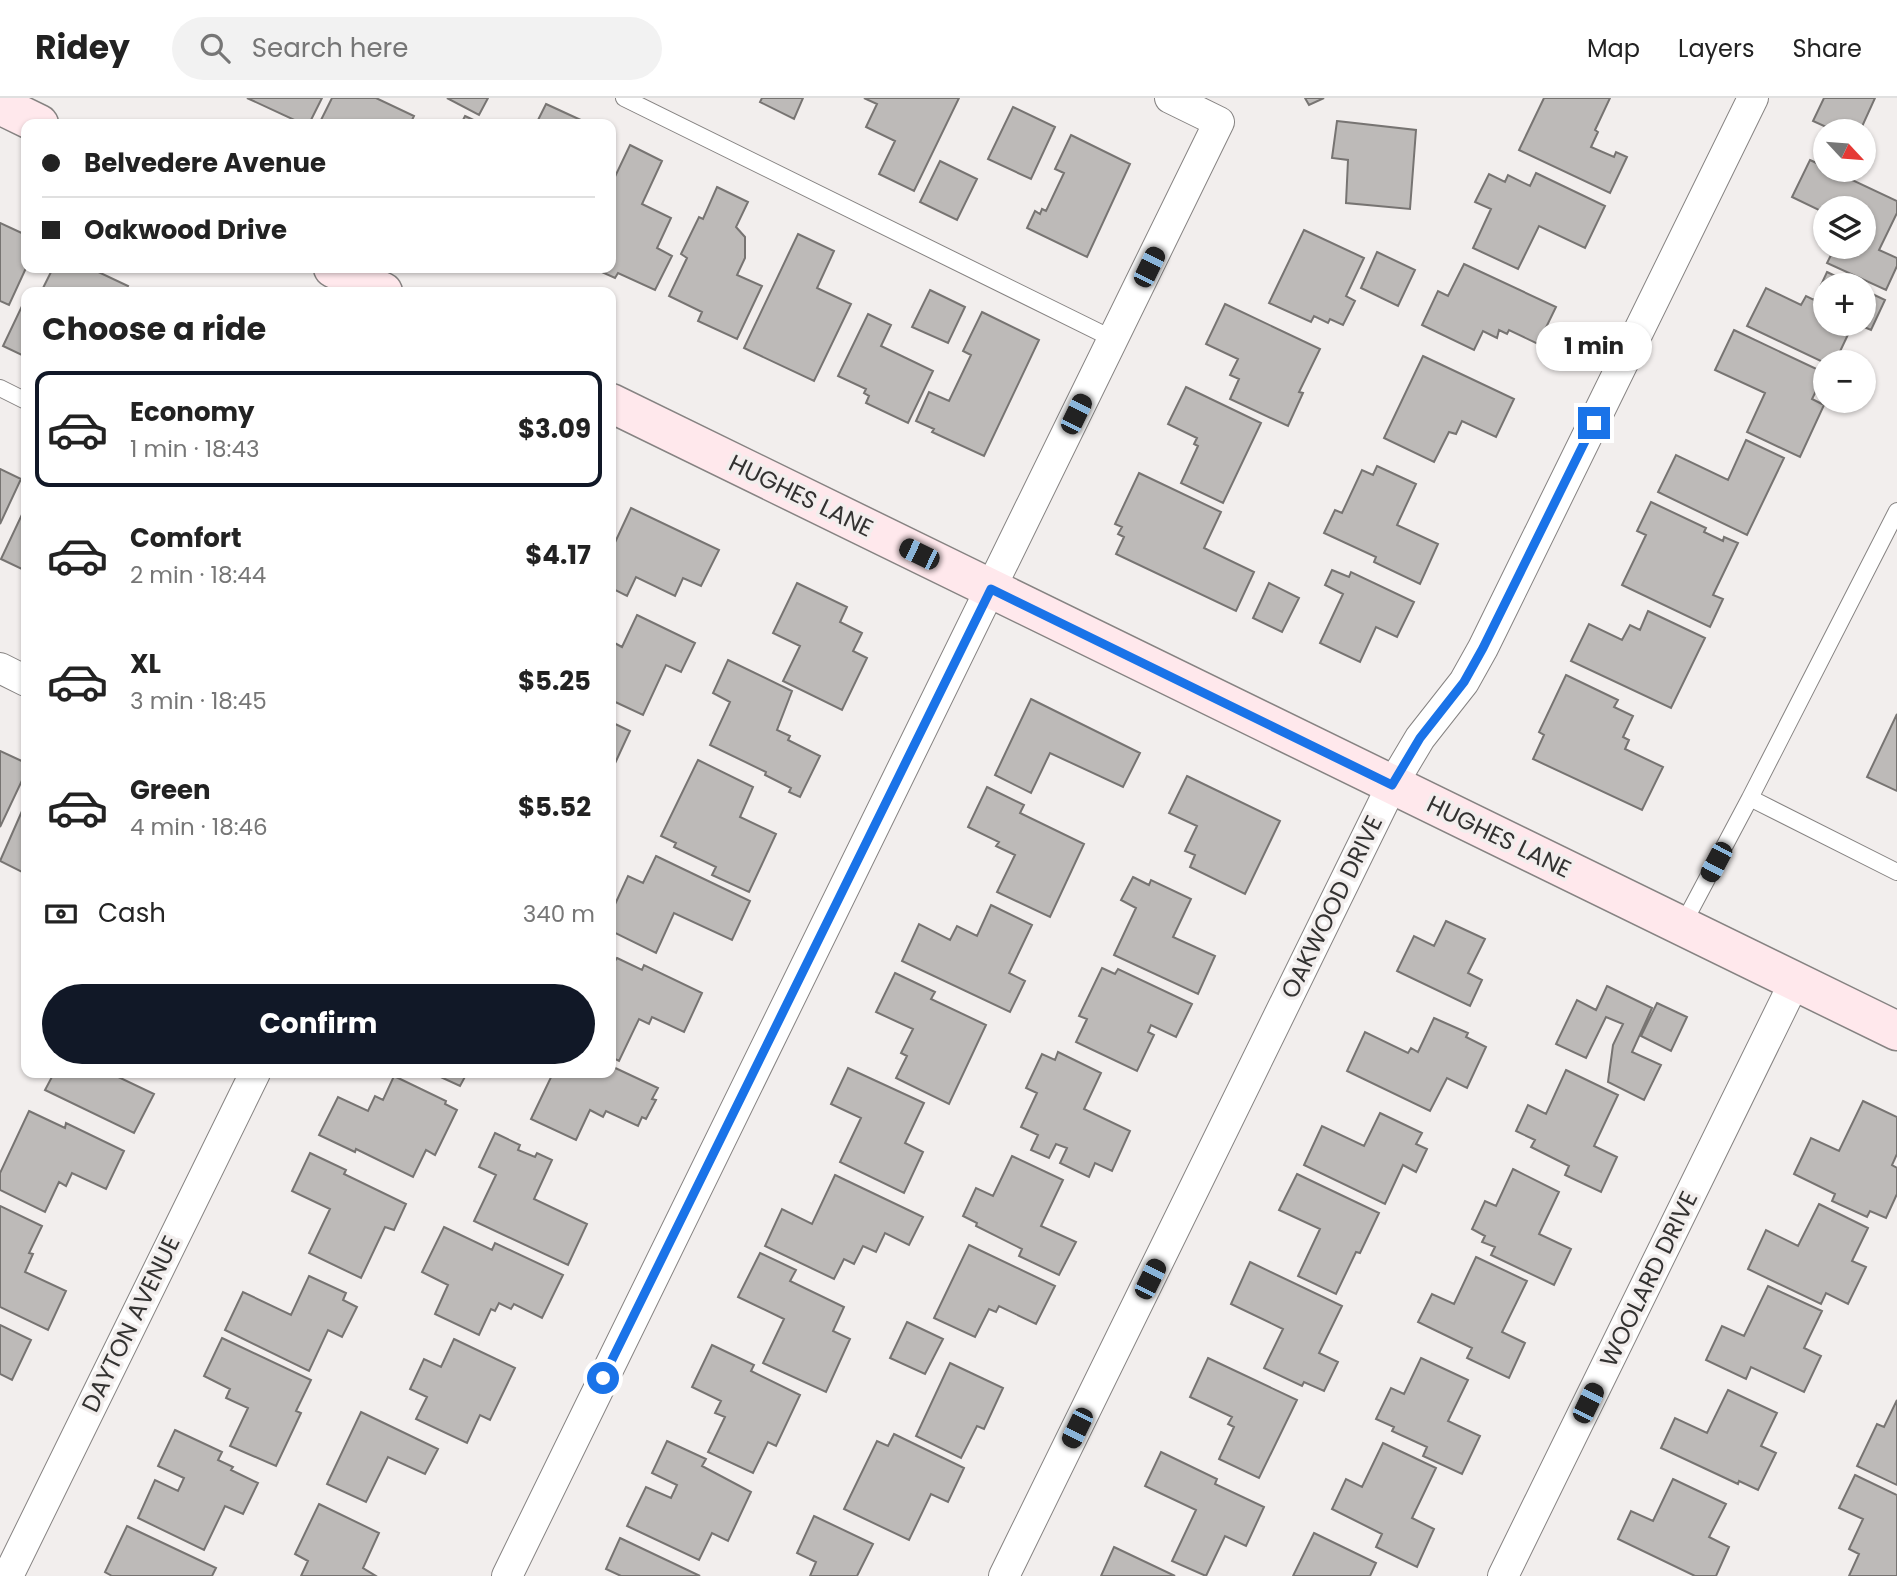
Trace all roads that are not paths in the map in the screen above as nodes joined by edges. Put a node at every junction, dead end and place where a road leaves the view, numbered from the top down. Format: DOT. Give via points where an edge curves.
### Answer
graph roads {
  1 [pos="624,98"];
  2 [pos="1170,98"];
  3 [pos="1753,98"];
  4 [pos="0,105"];
  5 [pos="29,119"];
  6 [pos="343,273"];
  7 [pos="373,287"];
  8 [pos="1113,339"];
  9 [pos="0,388"];
  10 [pos="21,398"];
  11 [pos="616,406"];
  12 [pos="1897,511"];
  13 [pos="991,589"];
  14 [pos="0,668"];
  15 [pos="21,678"];
  16 [pos="1392,785"];
  17 [pos="1750,799"];
  18 [pos="1897,872"];
  19 [pos="1682,926"];
  20 [pos="1795,981"];
  21 [pos="1897,1031"];
  22 [pos="253,1078"];
  23 [pos="8,1576"];
  24 [pos="507,1576"];
  25 [pos="1004,1576"];
  26 [pos="1503,1576"];
  1 -- 8 [label="lane"];
  2 -- 8 [label="street" via="1219,122"];
  3 -- 16 [label="street, OAKWOOD DRIVE" via="1483,648"];
  4 -- 5 [label="street"];
  6 -- 7 [label="street"];
  8 -- 13 [label="street"];
  9 -- 10 [label="lane"];
  11 -- 13 [label="street, HUGHES LANE"];
  12 -- 17 [label="lane"];
  13 -- 16 [label="street, HUGHES LANE"];
  13 -- 24 [label="street"];
  14 -- 15 [label="street"];
  16 -- 19 [label="street, HUGHES LANE"];
  16 -- 25 [label="street, OAKWOOD DRIVE"];
  17 -- 18 [label="lane"];
  17 -- 19 [label="lane"];
  19 -- 20 [label="street, HUGHES LANE"];
  20 -- 21 [label="street, HUGHES LANE"];
  20 -- 26 [label="street, WOOLARD DRIVE"];
  22 -- 23 [label="street, DAYTON AVENUE"];
}
